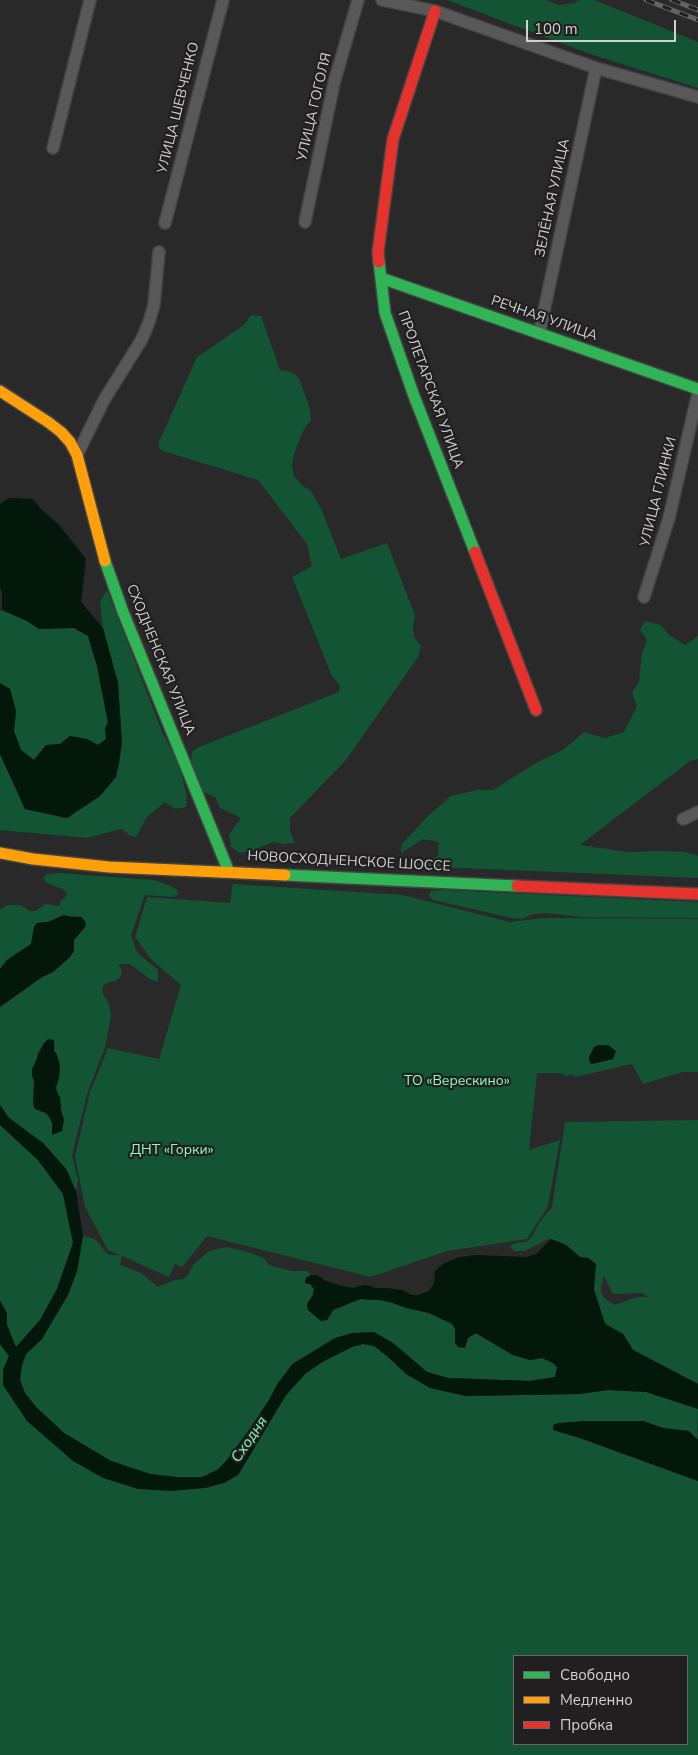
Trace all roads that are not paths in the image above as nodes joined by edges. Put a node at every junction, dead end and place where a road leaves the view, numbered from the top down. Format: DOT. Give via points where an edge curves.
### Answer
graph roads {
  1 [pos="90,0"];
  2 [pos="223,0"];
  3 [pos="358,0"];
  4 [pos="382,0"];
  5 [pos="435,11"];
  6 [pos="596,68"];
  7 [pos="698,97"];
  8 [pos="53,148"];
  9 [pos="305,222"];
  10 [pos="165,223"];
  11 [pos="160,252"];
  12 [pos="381,278"];
  13 [pos="539,334"];
  14 [pos="0,391"];
  15 [pos="698,391"];
  16 [pos="77,455"];
  17 [pos="644,597"];
  18 [pos="536,710"];
  19 [pos="698,812"];
  20 [pos="683,819"];
  21 [pos="0,853"];
  22 [pos="229,872"];
  23 [pos="698,894"];
  1 -- 8 [label="street"];
  2 -- 10 [label="street, УЛИЦА ШЕВЧЕНКО"];
  3 -- 9 [label="street, УЛИЦА ГОГОЛЯ" via="334,83"];
  4 -- 5 [label="street"];
  5 -- 6 [label="street"];
  5 -- 12 [label="street, ПРОЛЕТАРСКАЯ УЛИЦА" via="393,139 378,252"];
  6 -- 7 [label="street"];
  6 -- 13 [label="street, ЗЕЛЁНАЯ УЛИЦА"];
  11 -- 16 [label="street" via="149,322"];
  12 -- 13 [label="street, РЕЧНАЯ УЛИЦА"];
  12 -- 18 [label="street, ПРОЛЕТАРСКАЯ УЛИЦА" via="385,313 414,396"];
  13 -- 15 [label="street, РЕЧНАЯ УЛИЦА"];
  14 -- 16 [label="street, СХОДНЕНСКАЯ УЛИЦА" via="61,432"];
  15 -- 17 [label="street, УЛИЦА ГЛИНКИ" via="669,518"];
  16 -- 22 [label="street, СХОДНЕНСКАЯ УЛИЦА" via="104,558 123,612"];
  19 -- 20 [label="street"];
  21 -- 22 [label="street, НОВОСХОДНЕНСКОЕ ШОССЕ" via="109,866"];
  22 -- 23 [label="street, НОВОСХОДНЕНСКОЕ ШОССЕ"];
}
